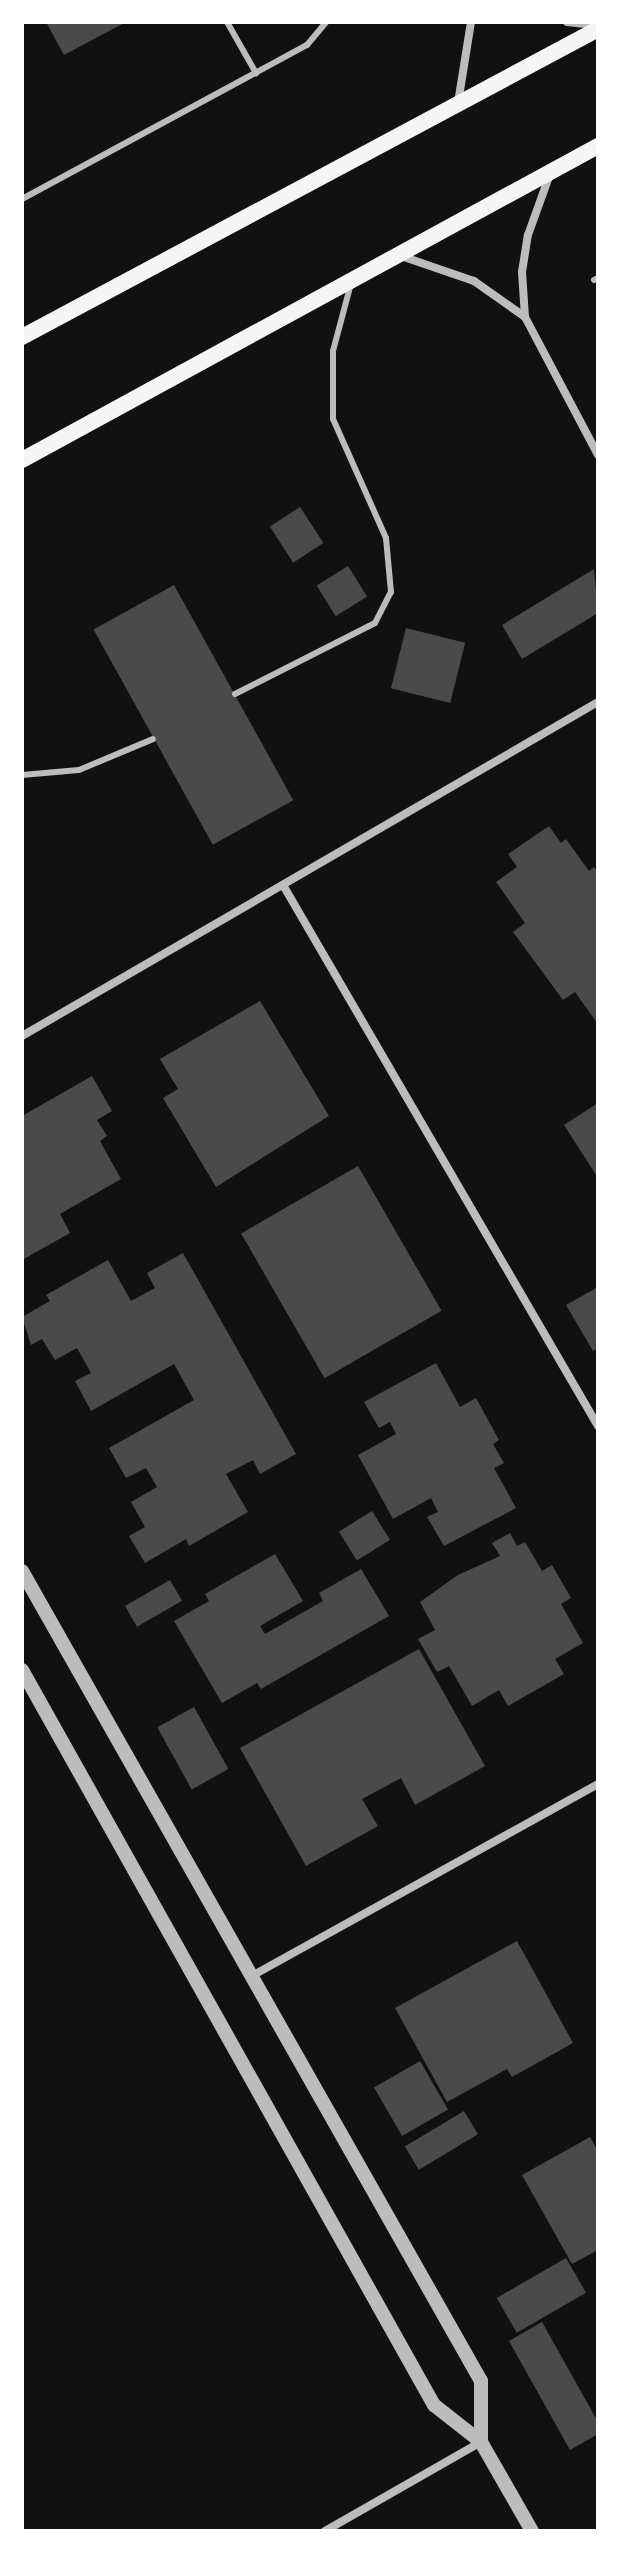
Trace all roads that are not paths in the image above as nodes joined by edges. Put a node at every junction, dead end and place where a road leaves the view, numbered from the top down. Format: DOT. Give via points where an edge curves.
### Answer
graph roads {
  1 [pos="227,22"];
  2 [pos="326,22"];
  3 [pos="471,22"];
  4 [pos="567,22"];
  5 [pos="598,27"];
  6 [pos="256,73"];
  7 [pos="458,103"];
  8 [pos="598,146"];
  9 [pos="551,171"];
  10 [pos="22,199"];
  11 [pos="396,255"];
  12 [pos="354,279"];
  13 [pos="525,317"];
  14 [pos="22,337"];
  15 [pos="598,455"];
  16 [pos="22,460"];
  17 [pos="235,694"];
  18 [pos="598,702"];
  19 [pos="153,739"];
  20 [pos="22,775"];
  21 [pos="283,885"];
  22 [pos="22,1036"];
  23 [pos="598,1426"];
  24 [pos="22,1571"];
  25 [pos="22,1670"];
  26 [pos="598,1784"];
  27 [pos="250,1977"];
  28 [pos="481,2442"];
  29 [pos="325,2531"];
  30 [pos="532,2531"];
  1 -- 6 [label="lane"];
  2 -- 6 [label="lane" via="307,45"];
  3 -- 7 [label="street"];
  4 -- 5 [label="street"];
  5 -- 7 [label="main road"];
  6 -- 10 [label="lane"];
  7 -- 14 [label="main road"];
  8 -- 9 [label="main road"];
  9 -- 11 [label="main road"];
  9 -- 13 [label="street" via="528,235 522,272"];
  11 -- 12 [label="main road"];
  11 -- 13 [label="street" via="474,281"];
  12 -- 16 [label="main road"];
  12 -- 17 [label="lane" via="341,307 333,351 333,419 386,538 391,592 375,623"];
  13 -- 15 [label="street"];
  18 -- 21 [label="street"];
  19 -- 20 [label="lane" via="79,770"];
  21 -- 22 [label="street"];
  21 -- 23 [label="street"];
  24 -- 27 [label="street"];
  25 -- 28 [label="street" via="434,2405"];
  26 -- 27 [label="street"];
  27 -- 28 [label="street" via="481,2381"];
  28 -- 29 [label="street"];
  28 -- 30 [label="street"];
}
